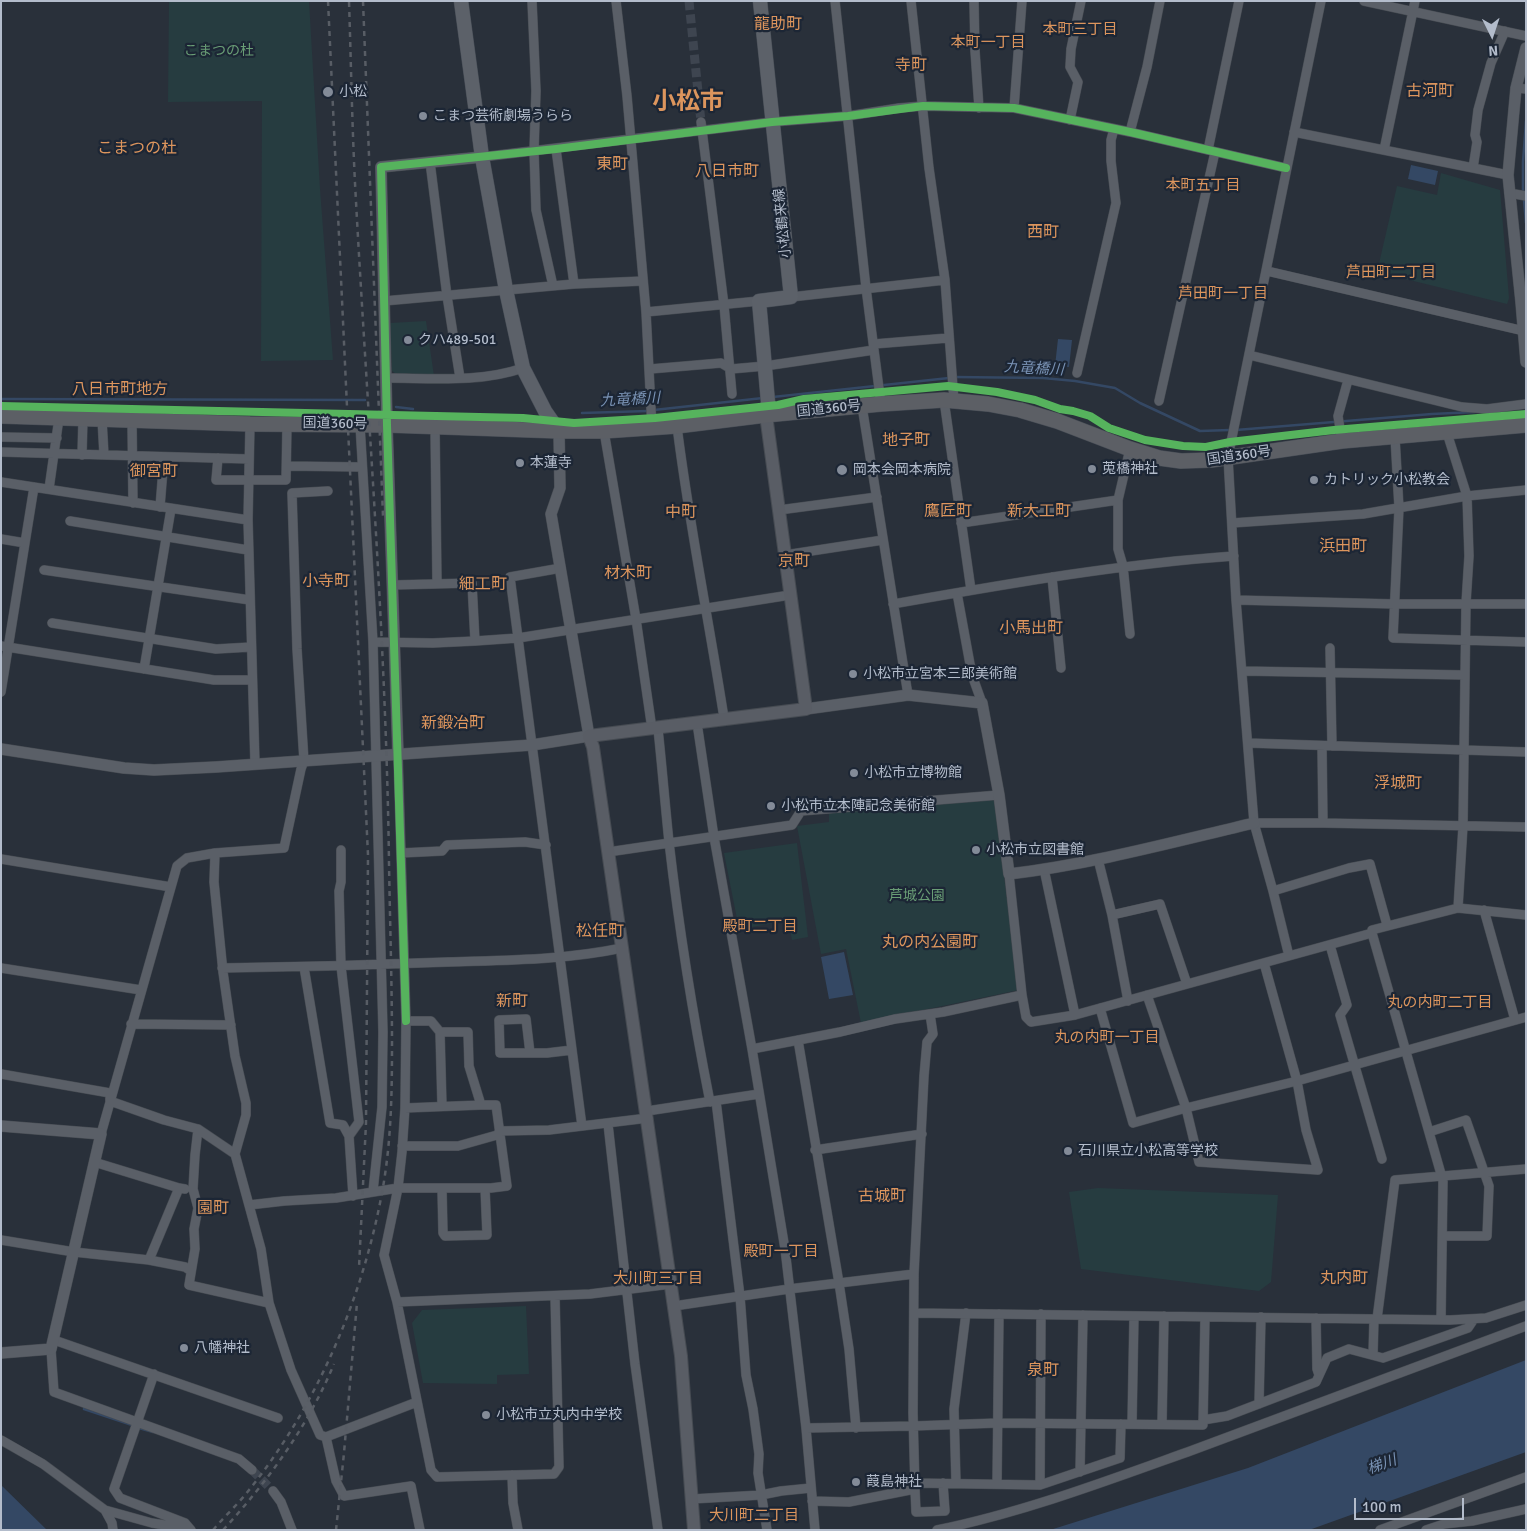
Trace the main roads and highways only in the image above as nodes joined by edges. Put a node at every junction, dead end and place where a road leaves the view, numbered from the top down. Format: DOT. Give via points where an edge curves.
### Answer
graph roads {
  1 [pos="461,1"];
  2 [pos="760,1"];
  3 [pos="767,409"];
  4 [pos="1,416"];
  5 [pos="1526,425"];
  6 [pos="559,432"];
  7 [pos="694,1530"];
  1 -- 6 [label="main road" via="482,157 523,368"];
  2 -- 3 [label="main road, 小松鶴来線" via="791,297 759,301"];
  3 -- 5 [label="highway, 国道360号" via="862,406 880,392 949,400 1020,410 1130,449 1181,461 1211,460 1340,434 1395,437"];
  3 -- 6 [label="highway, 国道360号" via="677,426 652,421 604,432"];
  3 -- 7 [label="main road" via="806,709 589,736 681,1356"];
  4 -- 6 [label="highway, 国道360号"];
}
